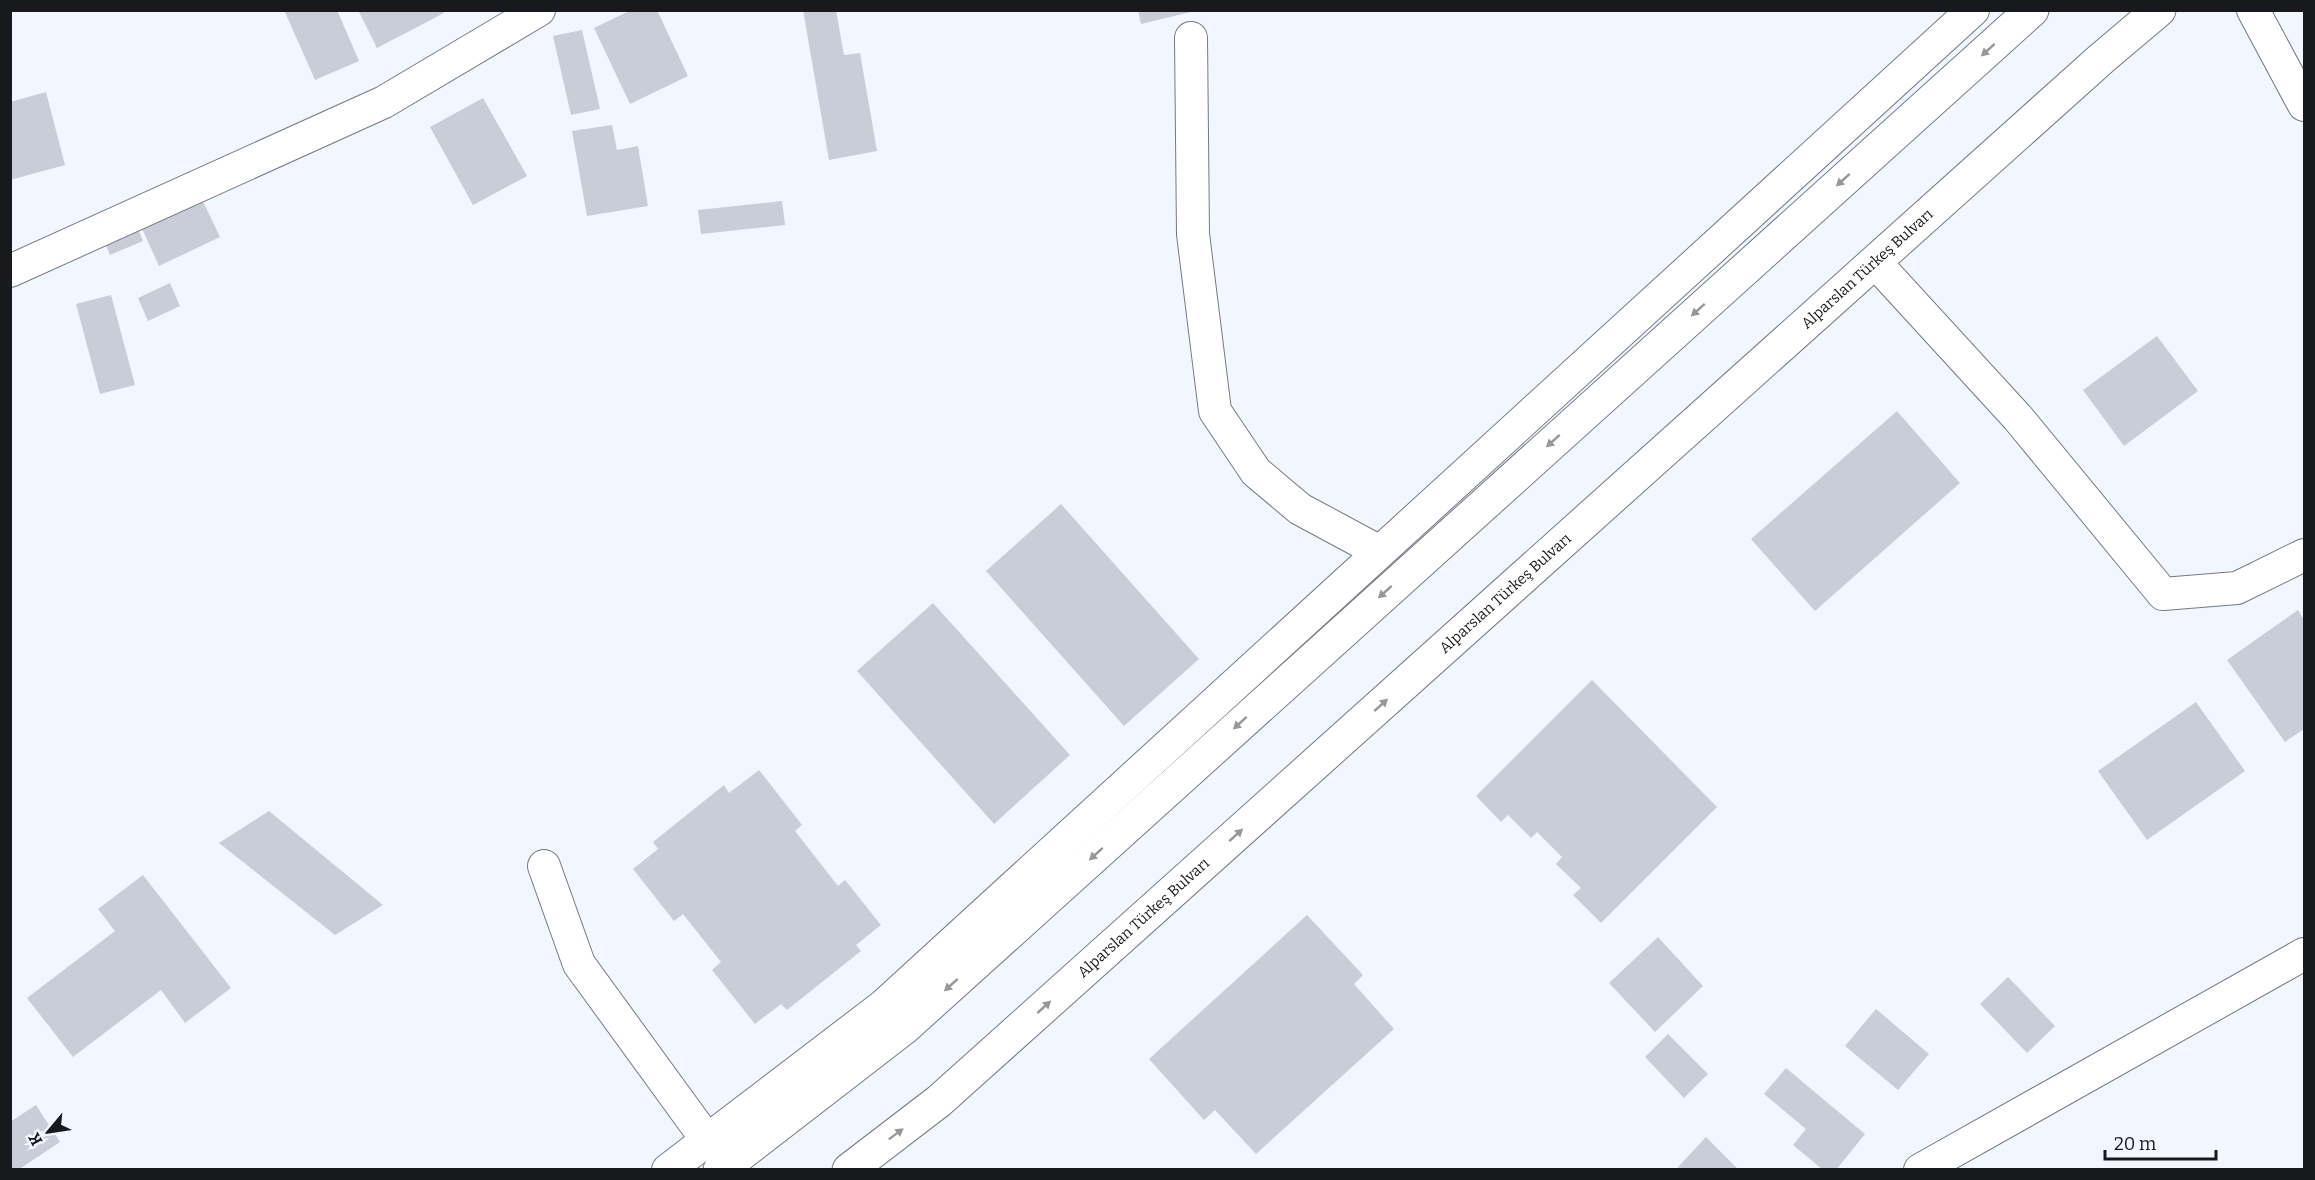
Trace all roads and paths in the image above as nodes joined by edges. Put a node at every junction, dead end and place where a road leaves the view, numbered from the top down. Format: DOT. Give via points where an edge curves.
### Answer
graph roads {
  1 [pos="538,10"];
  2 [pos="1973,10"];
  3 [pos="2032,10"];
  4 [pos="2159,10"];
  5 [pos="2253,10"];
  6 [pos="1191,38"];
  7 [pos="2304,105"];
  8 [pos="1875,262"];
  9 [pos="10,271"];
  10 [pos="1380,552"];
  11 [pos="2304,555"];
  12 [pos="544,866"];
  13 [pos="2304,954"];
  14 [pos="707,1140"];
  15 [pos="668,1170"];
  16 [pos="720,1170"];
  17 [pos="849,1170"];
  18 [pos="1920,1170"];
  1 -- 9 [label="street" via="384,102"];
  2 -- 10 [label="street"];
  3 -- 16 [label="main road, one-way" via="904,1028"];
  4 -- 8 [label="main road, Alparslan Türkeş Bulvarı"];
  5 -- 7 [label="street"];
  6 -- 10 [label="street" via="1193,234 1215,411 1256,472 1300,510"];
  8 -- 11 [label="street" via="2018,418 2163,594 2236,588"];
  17 -- 8 [label="main road, Alparslan Türkeş Bulvarı, one-way" via="948,1093"];
  10 -- 14 [label="street" via="883,1006"];
  12 -- 14 [label="street" via="579,964"];
  13 -- 18 [label="street"];
  14 -- 15 [label="street"];
}
